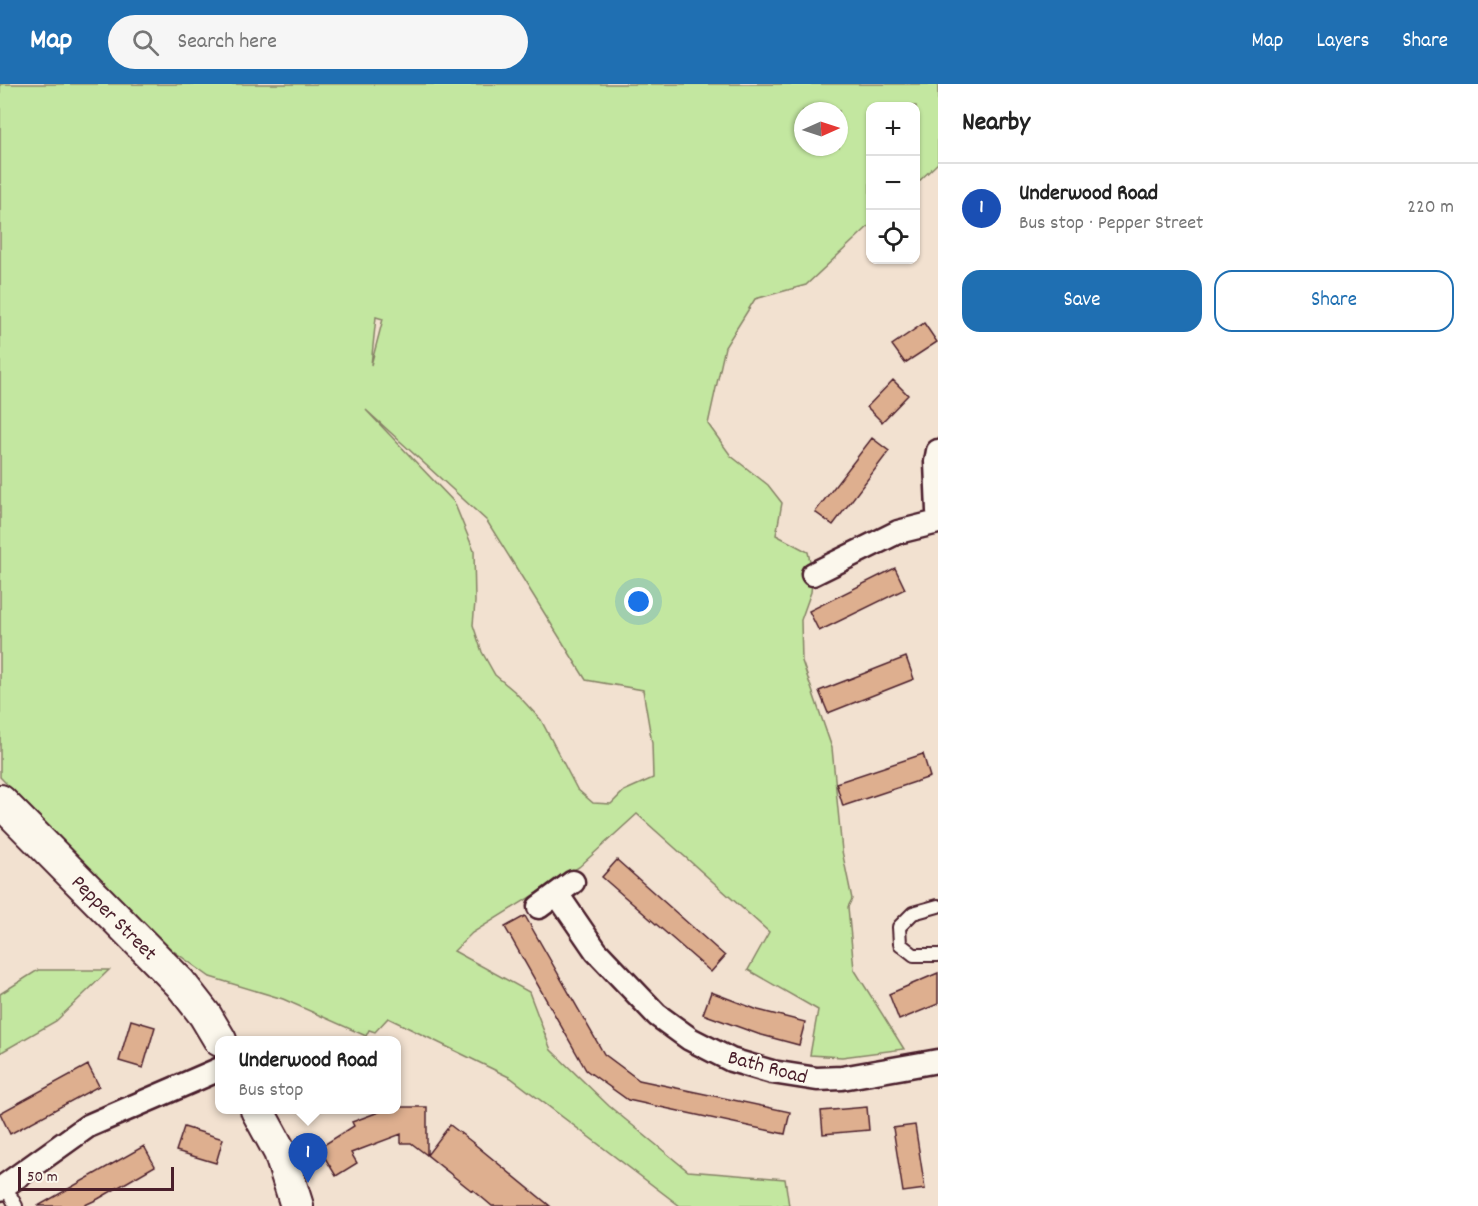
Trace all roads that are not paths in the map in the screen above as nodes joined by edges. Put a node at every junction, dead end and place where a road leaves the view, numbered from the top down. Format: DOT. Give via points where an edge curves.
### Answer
graph roads {
  1 [pos="938,451"];
  2 [pos="938,511"];
  3 [pos="938,522"];
  4 [pos="813,574"];
  5 [pos="0,801"];
  6 [pos="556,894"];
  7 [pos="938,906"];
  8 [pos="938,955"];
  9 [pos="217,1036"];
  10 [pos="938,1061"];
  11 [pos="215,1071"];
  12 [pos="259,1114"];
  13 [pos="2,1188"];
  14 [pos="16,1206"];
  15 [pos="297,1206"];
  1 -- 2 [label="street"];
  3 -- 4 [label="street" via="898,532"];
  5 -- 9 [label="main road, Pepper Street" via="180,983"];
  6 -- 10 [label="street, Bath Road" via="596,951 657,1015 690,1039 731,1060 817,1079"];
  7 -- 8 [label="lane" via="913,913 899,927 900,944 914,955"];
  11 -- 13 [label="street" via="88,1126"];
  12 -- 15 [label="main road" via="280,1152"];
  13 -- 14 [label="lane"];
}
